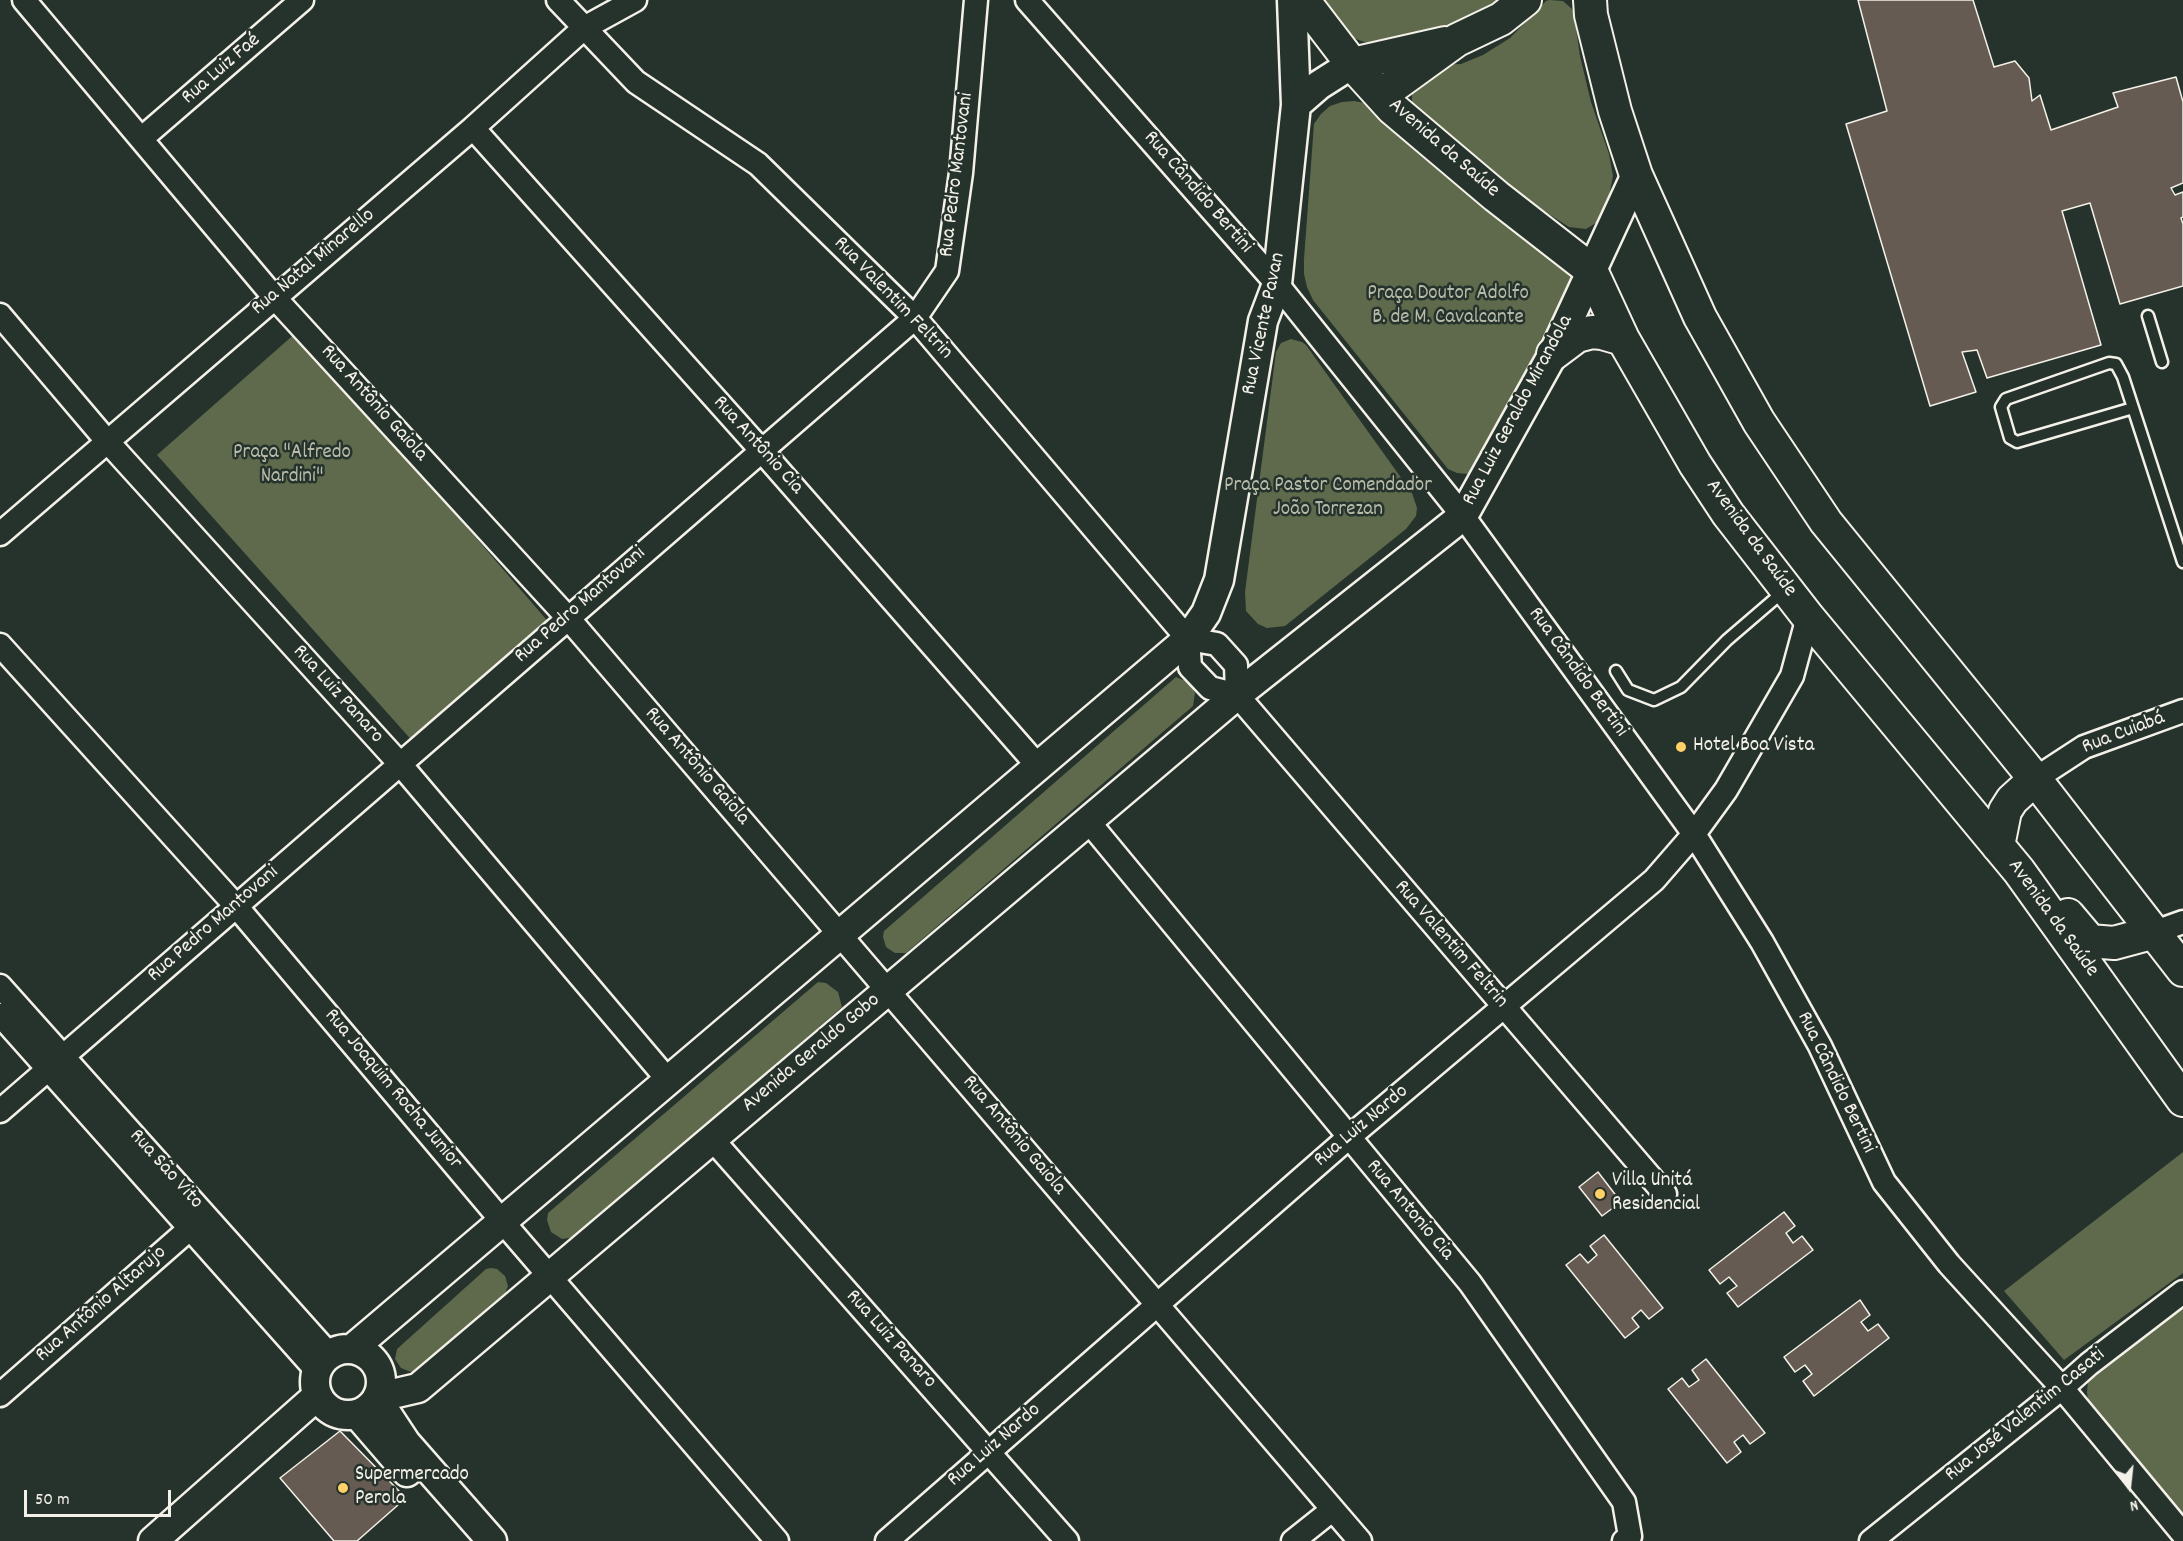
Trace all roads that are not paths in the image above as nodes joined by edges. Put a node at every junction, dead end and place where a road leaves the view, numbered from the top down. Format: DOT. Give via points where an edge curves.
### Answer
graph roads {
  1 [pos="24,0"];
  2 [pos="302,0"];
  3 [pos="558,0"];
  4 [pos="634,0"];
  5 [pos="976,0"];
  6 [pos="1027,0"];
  7 [pos="1292,0"];
  8 [pos="1303,0"];
  9 [pos="1525,0"];
  10 [pos="1585,5"];
  11 [pos="584,28"];
  12 [pos="1457,40"];
  13 [pos="1352,64"];
  14 [pos="1381,95"];
  15 [pos="1296,105"];
  16 [pos="473,128"];
  17 [pos="141,139"];
  18 [pos="1636,175"];
  19 [pos="1591,270"];
  20 [pos="1277,284"];
  21 [pos="274,297"];
  22 [pos="0,315"];
  23 [pos="2148,316"];
  24 [pos="915,318"];
  25 [pos="1623,339"];
  26 [pos="1553,354"];
  27 [pos="2162,362"];
  28 [pos="2133,408"];
  29 [pos="107,441"];
  30 [pos="762,450"];
  31 [pos="1463,516"];
  32 [pos="0,534"];
  33 [pos="2183,562"];
  34 [pos="1786,589"];
  35 [pos="1808,617"];
  36 [pos="568,618"];
  37 [pos="1188,639"];
  38 [pos="0,645"];
  39 [pos="1841,656"];
  40 [pos="1616,670"];
  41 [pos="1792,676"];
  42 [pos="1237,695"];
  43 [pos="2183,711"];
  44 [pos="400,764"];
  45 [pos="1038,766"];
  46 [pos="2035,779"];
  47 [pos="1088,821"];
  48 [pos="1694,834"];
  49 [pos="1998,846"];
  50 [pos="2019,871"];
  51 [pos="236,906"];
  52 [pos="2169,927"];
  53 [pos="839,935"];
  54 [pos="2183,970"];
  55 [pos="0,986"];
  56 [pos="889,990"];
  57 [pos="1504,1008"];
  58 [pos="0,1015"];
  59 [pos="55,1062"];
  60 [pos="668,1080"];
  61 [pos="2183,1100"];
  62 [pos="0,1112"];
  63 [pos="1348,1138"];
  64 [pos="712,1139"];
  65 [pos="1665,1194"];
  66 [pos="502,1221"];
  67 [pos="197,1222"];
  68 [pos="550,1276"];
  69 [pos="2183,1292"];
  70 [pos="1156,1305"];
  71 [pos="329,1376"];
  72 [pos="418,1388"];
  73 [pos="2062,1388"];
  74 [pos="0,1395"];
  75 [pos="371,1403"];
  76 [pos="406,1443"];
  77 [pos="988,1452"];
  78 [pos="1332,1509"];
  79 [pos="2183,1534"];
  80 [pos="1627,1539"];
  81 [pos="153,1541"];
  82 [pos="180,1541"];
  83 [pos="468,1541"];
  84 [pos="492,1541"];
  85 [pos="777,1541"];
  86 [pos="887,1541"];
  87 [pos="1067,1541"];
  88 [pos="1293,1541"];
  89 [pos="1360,1541"];
  90 [pos="1871,1541"];
  1 -- 17 [label="street, Rua Antônio Gaiola"];
  2 -- 17 [label="street, Rua Luiz Faé"];
  3 -- 11 [label="street, Rua Valentim Feltrin"];
  4 -- 11 [label="street, Rua Natal Minarello"];
  5 -- 24 [label="street, Rua Pedro Mantovani" via="961,173 947,271"];
  6 -- 20 [label="street, Rua Cândido Bertini"];
  7 -- 15 [label="street, Rua Vicente Pavan"];
  8 -- 13 [label="main road, Avenida da Saúde"];
  9 -- 12 [label="main road" via="1501,19"];
  10 -- 18 [label="main road"];
  11 -- 16 [label="street, Rua Natal Minarello"];
  11 -- 24 [label="street, Rua Valentim Feltrin" via="636,82 758,164"];
  12 -- 13 [label="main road"];
  12 -- 14 [label="main road"];
  13 -- 14 [label="main road, Avenida da Saúde"];
  13 -- 15 [label="street"];
  14 -- 19 [label="main road, Avenida da Saúde" via="1496,196"];
  15 -- 20 [label="street, Rua Vicente Pavan"];
  16 -- 21 [label="street, Rua Natal Minarello"];
  16 -- 30 [label="street, Rua Antônio Cia"];
  17 -- 21 [label="street, Rua Antônio Gaiola"];
  18 -- 19 [label="street, Rua Luiz Geraldo Mirandola"];
  18 -- 46 [label="main road" via="1701,318 1759,422 1826,522"];
  19 -- 25 [label="main road, Avenida da Saúde"];
  19 -- 26 [label="street, Rua Luiz Geraldo Mirandola"];
  20 -- 31 [label="street, Rua Cândido Bertini"];
  20 -- 37 [label="street, Rua Vicente Pavan" via="1263,321 1219,580 1206,613"];
  21 -- 29 [label="street, Rua Natal Minarello"];
  21 -- 36 [label="street, Rua Antônio Gaiola"];
  22 -- 29 [label="street, Rua Luiz Panaro"];
  23 -- 27 [label="lane"];
  24 -- 30 [label="street, Rua Pedro Mantovani"];
  24 -- 37 [label="street, Rua Valentim Feltrin"];
  25 -- 26 [label="main road" via="1592,332 1577,336"];
  25 -- 34 [label="main road, Avenida da Saúde" via="1728,514"];
  26 -- 31 [label="street, Rua Luiz Geraldo Mirandola"];
  28 -- 28 [label="lane" via="2123,377 2116,364 2109,363 2006,399 2001,407 2010,438 2017,442"];
  28 -- 33 [label="lane"];
  29 -- 32 [label="street, Rua Natal Minarello"];
  29 -- 44 [label="street, Rua Luiz Panaro"];
  30 -- 36 [label="street, Rua Pedro Mantovani"];
  30 -- 45 [label="street, Rua Antônio Cia"];
  31 -- 42 [label="street, Rua Luiz Geraldo Mirandola"];
  31 -- 48 [label="street, Rua Cândido Bertini"];
  34 -- 35 [label="main road, Avenida da Saúde"];
  34 -- 40 [label="lane" via="1681,687 1654,700 1628,690"];
  35 -- 39 [label="main road, Avenida da Saúde"];
  35 -- 41 [label="street, Rua Luiz Nardo"];
  36 -- 44 [label="street, Rua Pedro Mantovani"];
  36 -- 53 [label="street, Rua Antônio Gaiola"];
  37 -- 42 [label="street" via="1190,667 1210,688"];
  37 -- 42 [label="street" via="1217,644 1236,665"];
  37 -- 45 [label="street"];
  38 -- 51 [label="street, Rua Joaquim Rocha Junior"];
  39 -- 41 [label="street, Rua Luiz Nardo" via="1815,654"];
  39 -- 49 [label="main road, Avenida da Saúde"];
  41 -- 48 [label="street, Rua Luiz Nardo" via="1726,790"];
  42 -- 47 [label="street, Avenida Geraldo Gobo"];
  42 -- 57 [label="street, Rua Valentim Feltrin"];
  43 -- 46 [label="street, Rua Cuiabá" via="2084,747"];
  44 -- 51 [label="street, Rua Pedro Mantovani"];
  44 -- 60 [label="street, Rua Luiz Panaro"];
  45 -- 53 [label="street"];
  46 -- 49 [label="main road" via="2005,811"];
  46 -- 52 [label="main road"];
  47 -- 56 [label="street, Avenida Geraldo Gobo"];
  47 -- 63 [label="street, Rua Antonio Cia"];
  48 -- 57 [label="street, Rua Luiz Nardo" via="1654,880"];
  48 -- 73 [label="street, Rua Cândido Bertini" via="1762,942 1820,1046 1884,1182 1949,1264"];
  49 -- 50 [label="main road, Avenida da Saúde"];
  50 -- 52 [label="main road" via="2036,877 2090,941 2114,943"];
  50 -- 61 [label="main road, Avenida da Saúde"];
  51 -- 59 [label="street, Rua Pedro Mantovani"];
  51 -- 66 [label="street, Rua Joaquim Rocha Junior"];
  52 -- 54 [label="main road"];
  53 -- 56 [label="street, Rua Antônio Gaiola"];
  53 -- 60 [label="street"];
  55 -- 59 [label="street, Rua São Vito"];
  56 -- 64 [label="street, Avenida Geraldo Gobo"];
  56 -- 70 [label="street, Rua Antônio Gaiola"];
  57 -- 63 [label="street, Rua Luiz Nardo"];
  57 -- 65 [label="street, Rua Valentim Feltrin"];
  58 -- 59 [label="street, Rua São Vito"];
  59 -- 62 [label="street, Rua Pedro Mantovani"];
  59 -- 67 [label="street, Rua São Vito"];
  60 -- 66 [label="street"];
  63 -- 70 [label="street, Rua Luiz Nardo"];
  63 -- 80 [label="street, Rua Antonio Cia" via="1470,1283 1624,1502"];
  64 -- 68 [label="street, Avenida Geraldo Gobo"];
  64 -- 77 [label="street, Rua Luiz Panaro"];
  66 -- 68 [label="street, Rua Joaquim Rocha Junior"];
  66 -- 71 [label="street"];
  67 -- 71 [label="street, Rua São Vito"];
  67 -- 74 [label="street, Rua Antônio Altarujo"];
  68 -- 72 [label="street, Avenida Geraldo Gobo"];
  68 -- 85 [label="street, Rua Joaquim Rocha Junior"];
  69 -- 73 [label="street, Rua José Valentim Casati"];
  70 -- 77 [label="street, Rua Luiz Nardo"];
  70 -- 78 [label="street, Rua Antônio Gaiola"];
  71 -- 75 [label="street" via="343,1416"];
  71 -- 75 [label="street" via="362,1352 378,1366 381,1376 382,1387"];
  71 -- 81 [label="street"];
  71 -- 82 [label="street"];
  72 -- 75 [label="street, Avenida Geraldo Gobo"];
  72 -- 76 [label="street"];
  73 -- 79 [label="street, Rua Cândido Bertini"];
  73 -- 90 [label="street, Rua José Valentim Casati"];
  75 -- 76 [label="street"];
  75 -- 83 [label="street"];
  76 -- 84 [label="street"];
  77 -- 86 [label="street, Rua Luiz Nardo"];
  77 -- 87 [label="street, Rua Luiz Panaro"];
  78 -- 88 [label="street"];
  78 -- 89 [label="street, Rua Antônio Gaiola"];
}
